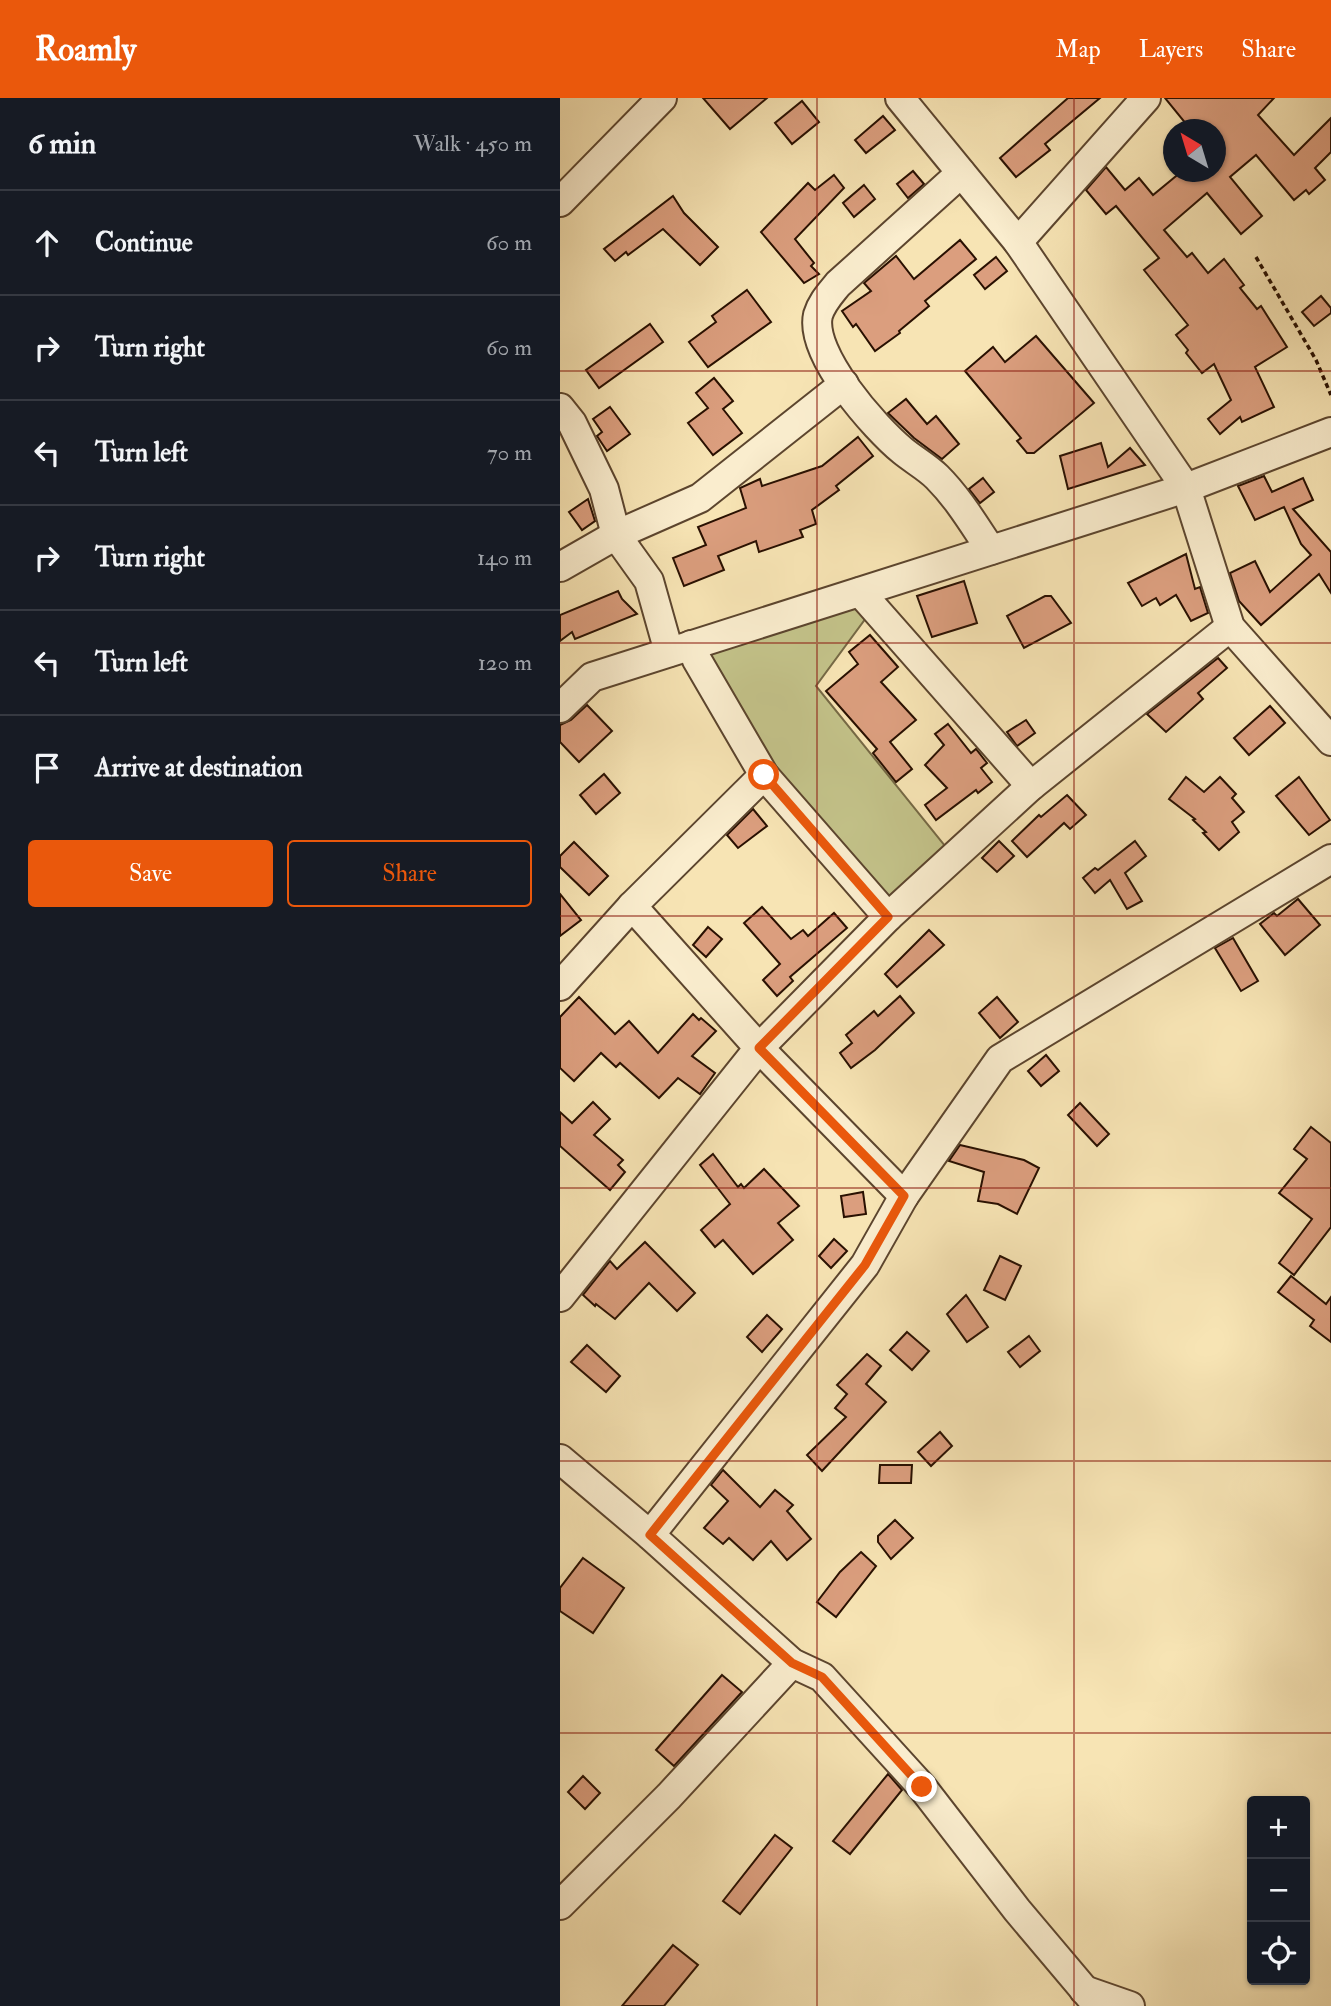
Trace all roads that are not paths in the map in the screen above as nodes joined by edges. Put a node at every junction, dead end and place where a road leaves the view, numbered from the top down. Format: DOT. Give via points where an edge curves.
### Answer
graph roads {
  1 [pos="662,98"];
  2 [pos="900,98"];
  3 [pos="1146,98"];
  4 [pos="961,173"];
  5 [pos="560,202"];
  6 [pos="1018,242"];
  7 [pos="844,384"];
  8 [pos="560,408"];
  9 [pos="1331,432"];
  10 [pos="1186,488"];
  11 [pos="617,536"];
  12 [pos="991,550"];
  13 [pos="560,567"];
  14 [pos="860,592"];
  15 [pos="1230,627"];
  16 [pos="680,648"];
  17 [pos="560,708"];
  18 [pos="1331,741"];
  19 [pos="764,775"];
  20 [pos="1031,786"];
  21 [pos="1331,859"];
  22 [pos="632,906"];
  23 [pos="888,917"];
  24 [pos="560,986"];
  25 [pos="759,1048"];
  26 [pos="904,1196"];
  27 [pos="560,1297"];
  28 [pos="560,1459"];
  29 [pos="650,1535"];
  30 [pos="792,1663"];
  31 [pos="560,1905"];
  32 [pos="1091,1998"];
  33 [pos="1130,2006"];
  1 -- 5 [label="street"];
  2 -- 4 [label="street"];
  3 -- 6 [label="street"];
  4 -- 6 [label="street"];
  4 -- 7 [label="street" via="858,265 824,302 818,317 819,341"];
  6 -- 10 [label="street"];
  7 -- 11 [label="street" via="700,498"];
  7 -- 12 [label="street" via="861,410 953,495"];
  8 -- 11 [label="street" via="604,489"];
  9 -- 10 [label="street"];
  10 -- 12 [label="street"];
  10 -- 15 [label="street"];
  11 -- 13 [label="street"];
  11 -- 16 [label="street" via="649,581"];
  12 -- 14 [label="street"];
  14 -- 16 [label="street"];
  14 -- 20 [label="street"];
  15 -- 18 [label="street"];
  15 -- 20 [label="street"];
  16 -- 17 [label="street" via="592,677"];
  16 -- 19 [label="street" via="697,660"];
  19 -- 22 [label="street"];
  19 -- 23 [label="street"];
  20 -- 23 [label="street"];
  21 -- 26 [label="street" via="1000,1059"];
  22 -- 24 [label="street"];
  22 -- 25 [label="street"];
  23 -- 25 [label="street"];
  25 -- 26 [label="street"];
  25 -- 27 [label="street"];
  26 -- 29 [label="street" via="865,1265"];
  28 -- 29 [label="street"];
  29 -- 30 [label="street"];
  30 -- 31 [label="street"];
  30 -- 32 [label="street" via="822,1677 922,1787"];
  32 -- 33 [label="street"];
}
